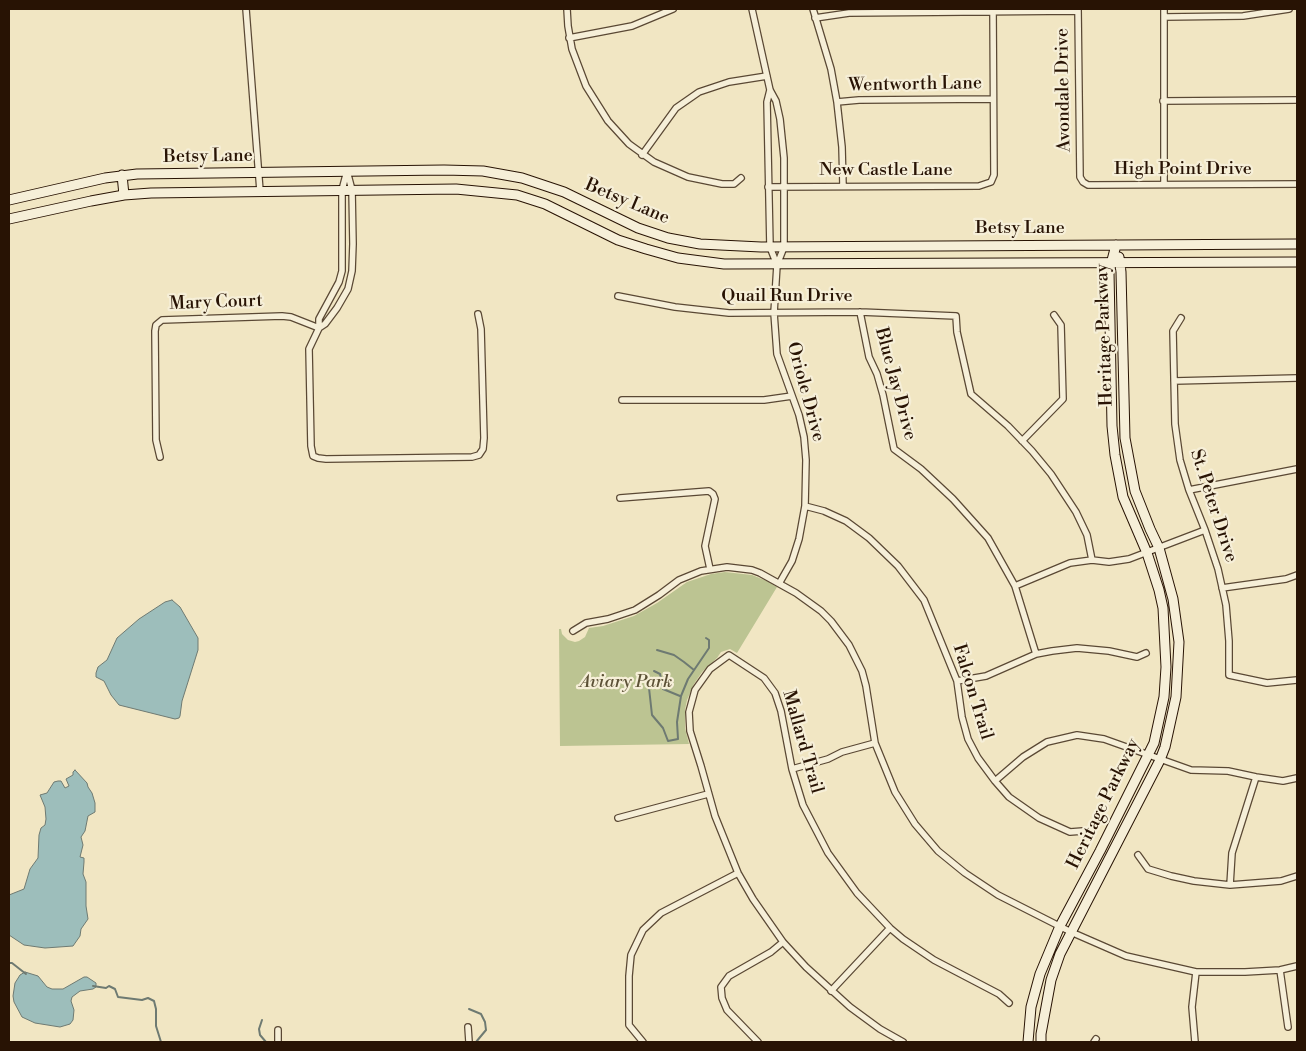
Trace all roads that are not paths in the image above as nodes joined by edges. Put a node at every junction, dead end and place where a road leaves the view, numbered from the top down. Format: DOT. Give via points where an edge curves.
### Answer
graph roads {
  1 [pos="246,9"];
  2 [pos="567,9"];
  3 [pos="674,9"];
  4 [pos="752,9"];
  5 [pos="814,9"];
  6 [pos="1164,9"];
  7 [pos="1289,9"];
  8 [pos="993,10"];
  9 [pos="1078,10"];
  10 [pos="1164,17"];
  11 [pos="816,18"];
  12 [pos="569,38"];
  13 [pos="768,76"];
  14 [pos="770,90"];
  15 [pos="994,98"];
  16 [pos="1297,100"];
  17 [pos="1164,101"];
  18 [pos="837,102"];
  19 [pos="642,155"];
  20 [pos="347,171"];
  21 [pos="1080,171"];
  22 [pos="259,172"];
  23 [pos="122,175"];
  24 [pos="742,178"];
  25 [pos="1164,184"];
  26 [pos="1297,184"];
  27 [pos="768,186"];
  28 [pos="784,186"];
  29 [pos="843,186"];
  30 [pos="260,190"];
  31 [pos="342,190"];
  32 [pos="352,190"];
  33 [pos="124,195"];
  34 [pos="10,198"];
  35 [pos="9,219"];
  36 [pos="342,227"];
  37 [pos="353,227"];
  38 [pos="1242,244"];
  39 [pos="1297,244"];
  40 [pos="1116,245"];
  41 [pos="770,247"];
  42 [pos="784,247"];
  43 [pos="1242,262"];
  44 [pos="1297,262"];
  45 [pos="1116,263"];
  46 [pos="777,265"];
  47 [pos="340,278"];
  48 [pos="350,281"];
  49 [pos="618,296"];
  50 [pos="860,312"];
  51 [pos="774,313"];
  52 [pos="478,314"];
  53 [pos="1054,315"];
  54 [pos="1181,318"];
  55 [pos="318,328"];
  56 [pos="1297,378"];
  57 [pos="1174,381"];
  58 [pos="792,396"];
  59 [pos="622,400"];
  60 [pos="1022,441"];
  61 [pos="160,457"];
  62 [pos="1297,469"];
  63 [pos="1188,490"];
  64 [pos="620,498"];
  65 [pos="805,506"];
  66 [pos="1205,530"];
  67 [pos="1159,548"];
  68 [pos="1147,553"];
  69 [pos="1092,560"];
  70 [pos="710,568"];
  71 [pos="1297,576"];
  72 [pos="780,582"];
  73 [pos="1014,586"];
  74 [pos="1222,588"];
  75 [pos="574,632"];
  76 [pos="1146,653"];
  77 [pos="1036,654"];
  78 [pos="1297,680"];
  79 [pos="957,681"];
  80 [pos="875,742"];
  81 [pos="1148,756"];
  82 [pos="1160,760"];
  83 [pos="792,769"];
  84 [pos="1256,778"];
  85 [pos="1297,778"];
  86 [pos="995,781"];
  87 [pos="708,794"];
  88 [pos="618,818"];
  89 [pos="1083,832"];
  90 [pos="1138,855"];
  91 [pos="738,873"];
  92 [pos="1297,876"];
  93 [pos="1230,884"];
  94 [pos="1060,926"];
  95 [pos="890,928"];
  96 [pos="1071,932"];
  97 [pos="783,942"];
  98 [pos="1297,966"];
  99 [pos="1280,970"];
  100 [pos="1196,972"];
  101 [pos="831,991"];
  102 [pos="1008,1003"];
  103 [pos="468,1027"];
  104 [pos="1288,1028"];
  105 [pos="278,1030"];
  106 [pos="278,1042"];
  107 [pos="469,1042"];
  108 [pos="643,1042"];
  109 [pos="758,1042"];
  110 [pos="903,1042"];
  111 [pos="1028,1042"];
  112 [pos="1041,1042"];
  113 [pos="1195,1042"];
  1 -- 22 [label="street"];
  2 -- 12 [label="street"];
  3 -- 12 [label="street" via="632,26"];
  4 -- 13 [label="street, Oriole Drive"];
  5 -- 11 [label="street"];
  6 -- 10 [label="street"];
  7 -- 10 [label="street" via="1243,16"];
  8 -- 9 [label="street"];
  8 -- 11 [label="street" via="841,13"];
  8 -- 15 [label="street"];
  9 -- 21 [label="street, Avondale Drive"];
  10 -- 17 [label="street"];
  11 -- 18 [label="street"];
  12 -- 19 [label="street" via="586,86 599,108 618,133"];
  13 -- 14 [label="street, Oriole Drive"];
  13 -- 19 [label="street" via="729,82 698,92 676,108"];
  14 -- 27 [label="street, Oriole Drive" via="767,102"];
  14 -- 28 [label="street, Oriole Drive" via="780,119"];
  15 -- 18 [label="street, Wentworth Lane"];
  15 -- 29 [label="street, New Castle Lane" via="992,182 984,185"];
  16 -- 17 [label="street"];
  17 -- 25 [label="street"];
  18 -- 29 [label="street"];
  19 -- 24 [label="street" via="677,173 700,180 734,184"];
  20 -- 22 [label="main road, Betsy Lane"];
  20 -- 31 [label="street"];
  20 -- 32 [label="street"];
  20 -- 41 [label="main road, Betsy Lane" via="483,171 522,178 564,192 638,228 668,238 700,244"];
  21 -- 25 [label="street, High Point Drive" via="1080,180 1088,185"];
  22 -- 23 [label="main road, Betsy Lane"];
  22 -- 30 [label="street"];
  23 -- 33 [label="main road"];
  23 -- 34 [label="main road, Betsy Lane"];
  25 -- 26 [label="street, High Point Drive"];
  27 -- 28 [label="street, New Castle Lane"];
  27 -- 41 [label="street, Oriole Drive"];
  28 -- 29 [label="street, New Castle Lane"];
  28 -- 42 [label="street, Oriole Drive"];
  30 -- 31 [label="main road, Betsy Lane"];
  30 -- 33 [label="main road, Betsy Lane"];
  31 -- 32 [label="main road, Betsy Lane"];
  31 -- 36 [label="street"];
  32 -- 37 [label="street"];
  32 -- 46 [label="main road, Betsy Lane" via="456,189 517,196 545,204 618,240 670,256 717,264"];
  33 -- 35 [label="main road, Betsy Lane"];
  36 -- 37 [label="street"];
  36 -- 47 [label="street"];
  37 -- 48 [label="street"];
  38 -- 39 [label="main road, Betsy Lane"];
  38 -- 40 [label="main road, Betsy Lane"];
  38 -- 43 [label="main road"];
  40 -- 42 [label="main road, Betsy Lane"];
  40 -- 45 [label="main road, Heritage Parkway"];
  41 -- 42 [label="main road, Betsy Lane"];
  41 -- 46 [label="street, Oriole Drive"];
  42 -- 46 [label="street, Oriole Drive"];
  43 -- 44 [label="main road, Betsy Lane"];
  43 -- 45 [label="main road, Betsy Lane"];
  45 -- 46 [label="main road, Betsy Lane"];
  45 -- 67 [label="main road, Heritage Parkway" via="1122,272 1125,438 1136,491"];
  45 -- 68 [label="main road, Heritage Parkway" via="1109,272 1115,455 1123,497"];
  46 -- 51 [label="street, Oriole Drive"];
  47 -- 48 [label="street"];
  47 -- 55 [label="street" via="319,319"];
  48 -- 55 [label="street" via="337,308"];
  49 -- 51 [label="street, Quail Run Drive" via="675,308"];
  50 -- 51 [label="street, Quail Run Drive"];
  50 -- 60 [label="street, Quail Run Drive" via="956,316 971,394"];
  50 -- 73 [label="street, Blue Jay Drive" via="894,449 953,499 988,538"];
  51 -- 58 [label="street, Oriole Drive" via="777,354"];
  52 -- 55 [label="street" via="484,438 483,449 472,457 326,459 313,456 309,349"];
  53 -- 60 [label="street" via="1061,325 1063,399"];
  54 -- 57 [label="street, St. Peter Drive" via="1173,331"];
  55 -- 61 [label="street, Mary Court" via="282,316 162,320 156,324 156,440"];
  56 -- 57 [label="street"];
  57 -- 63 [label="street, St. Peter Drive" via="1174,424"];
  58 -- 59 [label="street" via="764,400"];
  58 -- 65 [label="street, Oriole Drive" via="805,447"];
  60 -- 69 [label="street" via="1051,474 1076,512 1087,535"];
  62 -- 63 [label="street"];
  63 -- 66 [label="street, St. Peter Drive"];
  64 -- 70 [label="street" via="709,491 714,494 705,546"];
  65 -- 72 [label="street, Oriole Drive" via="797,548"];
  65 -- 79 [label="street, Falcon Trail" via="846,521 898,566 924,600"];
  66 -- 67 [label="street"];
  66 -- 74 [label="street, St. Peter Drive"];
  67 -- 68 [label="street"];
  67 -- 82 [label="main road, Heritage Parkway" via="1174,599 1179,642 1176,697"];
  68 -- 69 [label="street" via="1109,562"];
  68 -- 81 [label="main road, Heritage Parkway" via="1163,608 1166,667 1164,697"];
  69 -- 73 [label="street" via="1070,563"];
  70 -- 72 [label="street" via="727,566 752,570"];
  70 -- 75 [label="street" via="685,577 634,610 586,624"];
  71 -- 74 [label="street"];
  72 -- 80 [label="street" via="821,611 849,645 866,686"];
  73 -- 77 [label="street, Blue Jay Drive"];
  74 -- 78 [label="street, St. Peter Drive" via="1229,641 1229,675 1267,683"];
  76 -- 77 [label="street" via="1137,657 1077,648"];
  77 -- 79 [label="street" via="986,676"];
  79 -- 86 [label="street, Falcon Trail" via="968,739"];
  80 -- 83 [label="street"];
  80 -- 94 [label="street" via="895,792 915,824 938,851 998,895"];
  81 -- 82 [label="street"];
  81 -- 86 [label="street" via="1104,739 1077,735 1047,742"];
  81 -- 94 [label="main road, Heritage Parkway"];
  82 -- 84 [label="street" via="1191,770 1228,770"];
  82 -- 96 [label="main road, Heritage Parkway"];
  83 -- 87 [label="street, Mallard Trail" via="775,693 764,678 729,655 710,669 695,690 689,712 690,731"];
  83 -- 95 [label="street, Mallard Trail" via="803,805 828,853 857,893"];
  84 -- 85 [label="street"];
  84 -- 93 [label="street" via="1232,853"];
  86 -- 89 [label="street, Falcon Trail" via="1009,797 1039,818 1070,832"];
  87 -- 88 [label="street"];
  87 -- 91 [label="street"];
  90 -- 93 [label="street" via="1148,869 1170,876"];
  91 -- 97 [label="street"];
  91 -- 108 [label="street" via="661,913 643,930 631,955 629,1025"];
  92 -- 93 [label="street" via="1281,881"];
  94 -- 96 [label="street"];
  94 -- 111 [label="main road, Heritage Parkway" via="1040,974"];
  95 -- 101 [label="street"];
  95 -- 102 [label="street, Mallard Trail" via="934,960 998,994"];
  96 -- 100 [label="street" via="1126,956"];
  96 -- 112 [label="main road, Heritage Parkway" via="1051,980"];
  97 -- 101 [label="street"];
  97 -- 109 [label="street" via="729,976 721,987 727,1010"];
  98 -- 99 [label="street"];
  99 -- 100 [label="street"];
  99 -- 104 [label="street"];
  100 -- 113 [label="street" via="1192,1008"];
  101 -- 110 [label="street" via="880,1029"];
  103 -- 107 [label="street"];
  105 -- 106 [label="street"];
}
